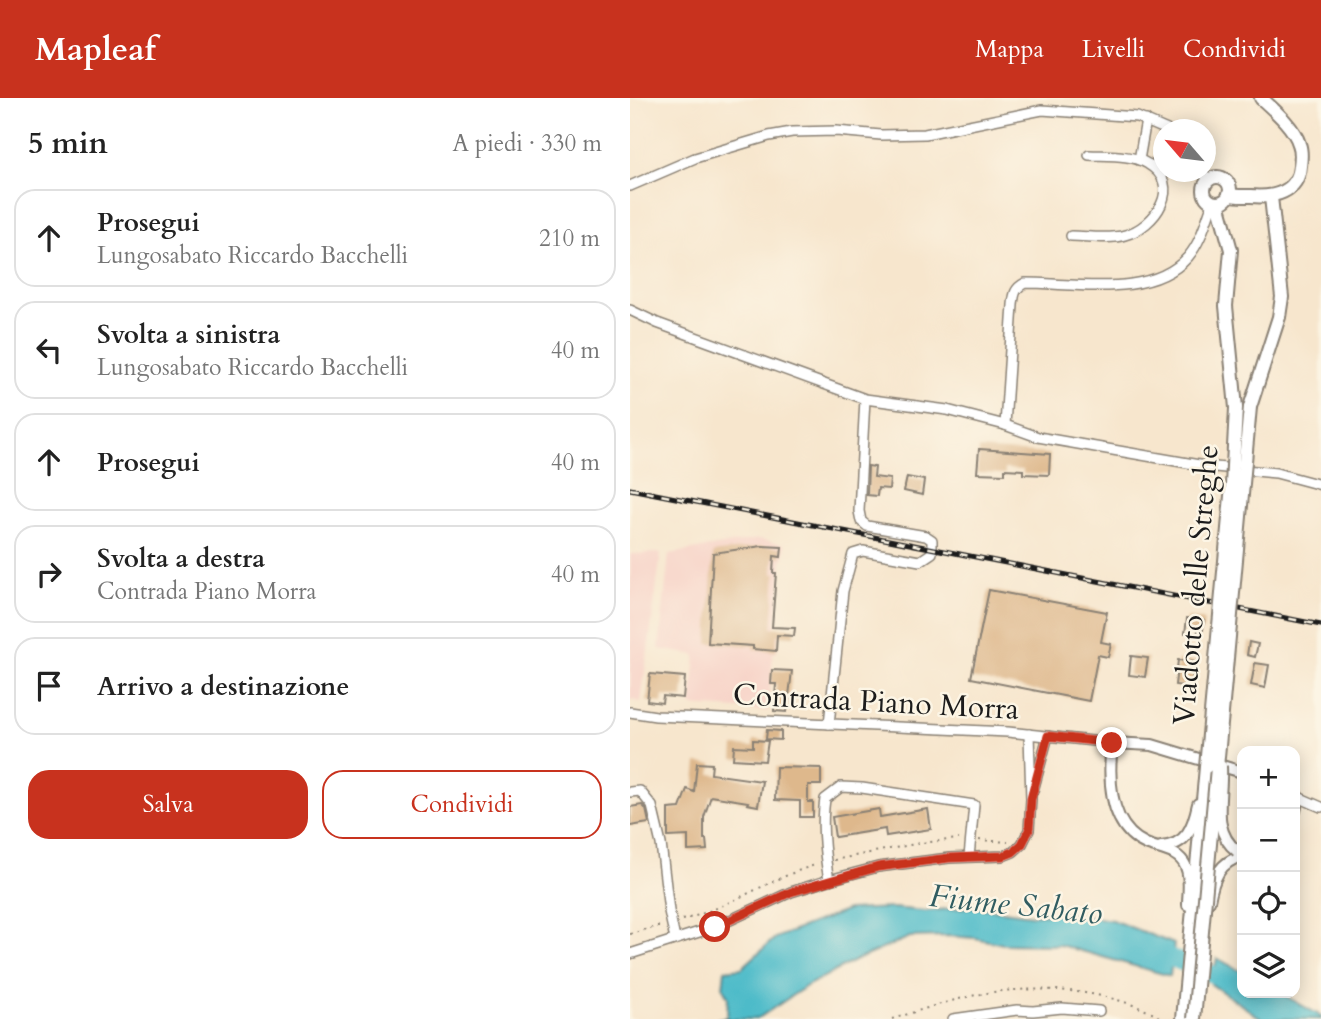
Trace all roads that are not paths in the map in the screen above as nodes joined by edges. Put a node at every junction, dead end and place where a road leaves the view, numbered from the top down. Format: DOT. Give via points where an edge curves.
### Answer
graph roads {
  1 [pos="1266,100"];
  2 [pos="1146,120"];
  3 [pos="1153,123"];
  4 [pos="1089,155"];
  5 [pos="1139,160"];
  6 [pos="1216,178"];
  7 [pos="1206,182"];
  8 [pos="630,186"];
  9 [pos="1229,194"];
  10 [pos="1271,197"];
  11 [pos="1215,203"];
  12 [pos="1071,236"];
  13 [pos="630,310"];
  14 [pos="865,399"];
  15 [pos="1005,425"];
  16 [pos="1321,485"];
  17 [pos="630,712"];
  18 [pos="829,724"];
  19 [pos="1029,734"];
  20 [pos="1048,736"];
  21 [pos="1112,743"];
  22 [pos="1220,749"];
  23 [pos="1206,767"];
  24 [pos="1237,770"];
  25 [pos="630,792"];
  26 [pos="1031,799"];
  27 [pos="1300,799"];
  28 [pos="1321,807"];
  29 [pos="1166,848"];
  30 [pos="1237,852"];
  31 [pos="1237,856"];
  32 [pos="969,857"];
  33 [pos="829,880"];
  34 [pos="1191,932"];
  35 [pos="675,939"];
  36 [pos="1202,941"];
  37 [pos="630,954"];
  38 [pos="1099,1011"];
  39 [pos="1044,1015"];
  40 [pos="953,1019"];
  41 [pos="1182,1019"];
  42 [pos="1194,1019"];
  1 -- 10 [label="main road" via="1299,143 1301,155 1299,174 1290,187"];
  2 -- 3 [label="street"];
  2 -- 5 [label="street"];
  2 -- 8 [label="street" via="1111,113 1042,110 925,134 792,132 695,158"];
  4 -- 5 [label="street"];
  5 -- 12 [label="street" via="1157,171 1164,184 1165,195 1151,220 1118,237"];
  6 -- 9 [label="main road" via="1226,182"];
  7 -- 11 [label="main road" via="1207,198"];
  9 -- 10 [label="main road"];
  9 -- 11 [label="main road"];
  10 -- 22 [label="main road, bridge" via="1282,297 1250,407"];
  11 -- 15 [label="street" via="1187,258 1160,277 1133,284 1018,286"];
  11 -- 23 [label="main road, Viadotto delle Streghe, bridge" via="1231,250 1226,325 1236,408"];
  13 -- 14 [label="street"];
  14 -- 15 [label="street" via="947,410"];
  14 -- 18 [label="street" via="861,521 867,526 926,536 933,549 920,561 863,551 853,554 843,591"];
  15 -- 16 [label="street" via="1038,437 1205,466 1276,473"];
  17 -- 18 [label="street, Contrada Piano Morra"];
  18 -- 19 [label="street, Contrada Piano Morra"];
  19 -- 20 [label="street, Contrada Piano Morra"];
  19 -- 26 [label="street"];
  20 -- 21 [label="street, Contrada Piano Morra"];
  20 -- 26 [label="street"];
  21 -- 24 [label="street, Contrada Piano Morra" via="1152,745"];
  21 -- 29 [label="street" via="1111,789 1120,821 1145,843"];
  22 -- 30 [label="street, bridge" via="1220,826"];
  22 -- 36 [label="main road, bridge"];
  23 -- 29 [label="street" via="1193,824 1187,836"];
  23 -- 34 [label="main road, Viadotto delle Streghe"];
  25 -- 35 [label="street" via="640,791 652,806"];
  26 -- 32 [label="street" via="1029,830 1022,844 1003,856"];
  27 -- 28 [label="street"];
  29 -- 34 [label="street" via="1186,867"];
  31 -- 36 [label="street, bridge" via="1215,875"];
  32 -- 33 [label="street" via="878,867"];
  32 -- 33 [label="street" via="974,805 841,788 825,799"];
  33 -- 35 [label="street"];
  34 -- 41 [label="main road, Viadotto delle Streghe"];
  35 -- 37 [label="street"];
  36 -- 42 [label="main road, bridge"];
  38 -- 39 [label="street" via="1062,1008"];
  39 -- 40 [label="street" via="1017,1010"];
}
